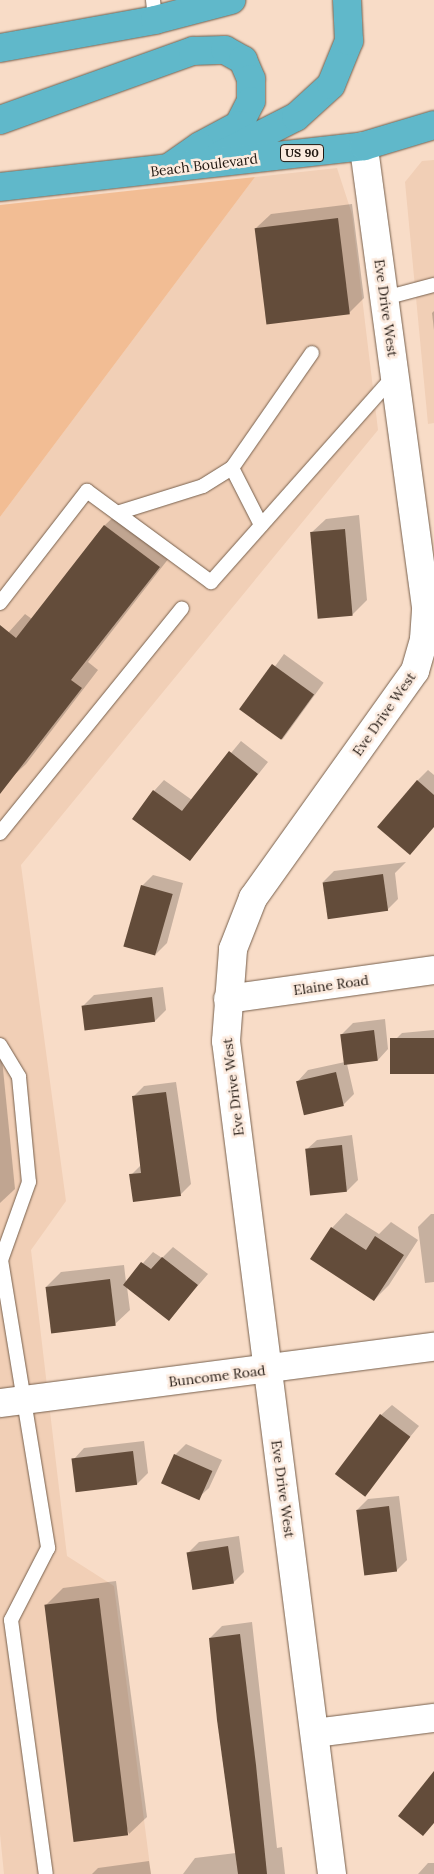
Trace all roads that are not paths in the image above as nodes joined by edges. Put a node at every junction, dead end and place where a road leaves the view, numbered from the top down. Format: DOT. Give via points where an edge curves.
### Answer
graph roads {
  1 [pos="231,0"];
  2 [pos="347,0"];
  3 [pos="154,10"];
  4 [pos="0,48"];
  5 [pos="0,120"];
  6 [pos="434,124"];
  7 [pos="364,146"];
  8 [pos="198,167"];
  9 [pos="168,169"];
  10 [pos="49,183"];
  11 [pos="0,187"];
  12 [pos="0,193"];
  13 [pos="434,284"];
  14 [pos="385,298"];
  15 [pos="312,353"];
  16 [pos="395,374"];
  17 [pos="232,468"];
  18 [pos="117,513"];
  19 [pos="261,525"];
  20 [pos="0,603"];
  21 [pos="430,606"];
  22 [pos="182,608"];
  23 [pos="0,833"];
  24 [pos="434,970"];
  25 [pos="228,999"];
  26 [pos="0,1045"];
  27 [pos="434,1346"];
  28 [pos="266,1370"];
  29 [pos="13,1401"];
  30 [pos="434,1718"];
  31 [pos="315,1733"];
  32 [pos="46,1874"];
  33 [pos="332,1874"];
  1 -- 3 [label="highway"];
  2 -- 8 [label="highway" via="349,40 331,85 296,117"];
  3 -- 4 [label="highway"];
  5 -- 9 [label="highway" via="193,51 225,50 243,60 252,79 251,101 239,126 200,146"];
  6 -- 7 [label="highway, Beach Boulevard / US 90"];
  7 -- 8 [label="highway, Beach Boulevard / US 90"];
  7 -- 14 [label="street, Eve Drive West"];
  8 -- 9 [label="highway, Beach Boulevard / US 90"];
  9 -- 10 [label="highway, Beach Boulevard / US 90"];
  10 -- 11 [label="highway, Beach Boulevard / US 90"];
  10 -- 12 [label="highway"];
  13 -- 14 [label="lane"];
  14 -- 16 [label="street, Eve Drive West"];
  15 -- 17 [label="lane"];
  16 -- 19 [label="lane"];
  16 -- 21 [label="street, Eve Drive West"];
  17 -- 18 [label="lane" via="203,486"];
  17 -- 19 [label="lane"];
  18 -- 19 [label="lane" via="210,582"];
  18 -- 20 [label="lane" via="87,492"];
  21 -- 25 [label="street, Eve Drive West" via="415,672 253,898 233,949"];
  22 -- 23 [label="lane"];
  24 -- 25 [label="street, Elaine Road"];
  25 -- 28 [label="street, Eve Drive West" via="226,1041"];
  26 -- 29 [label="lane" via="19,1077 29,1182 1,1260"];
  27 -- 28 [label="street, Buncome Road"];
  28 -- 29 [label="street, Buncome Road"];
  28 -- 31 [label="street, Eve Drive West"];
  29 -- 32 [label="lane" via="48,1548 11,1620"];
  30 -- 31 [label="street"];
  31 -- 33 [label="street, Eve Drive West"];
}
